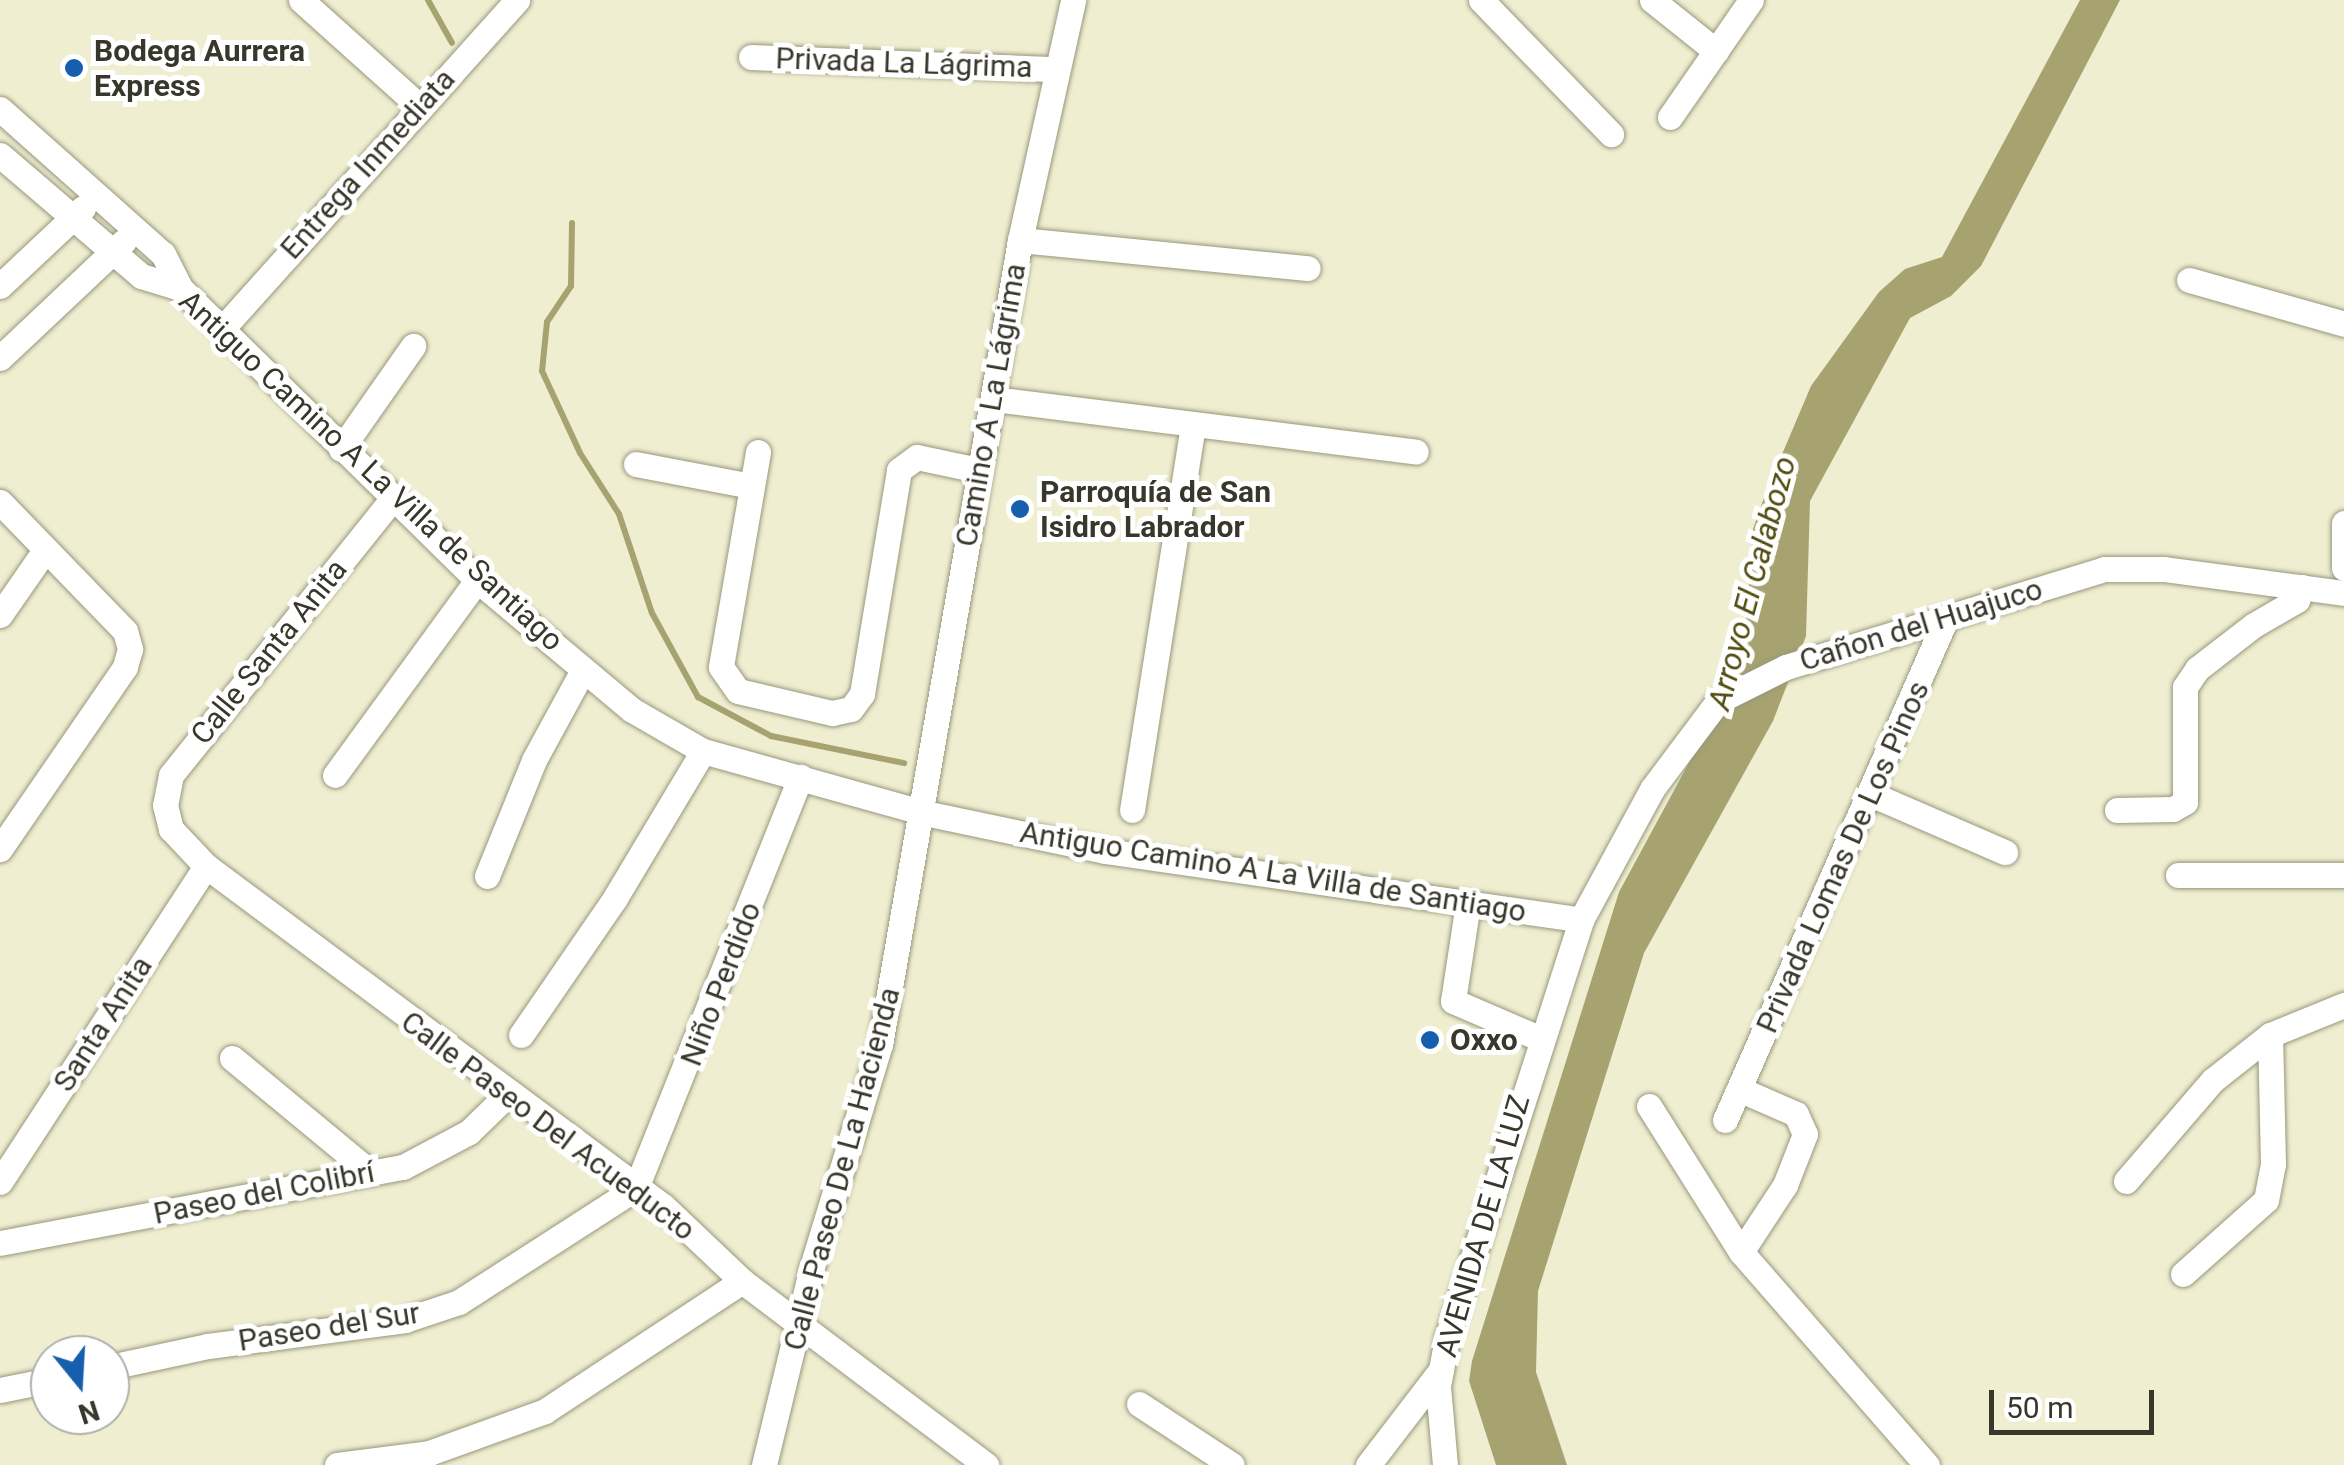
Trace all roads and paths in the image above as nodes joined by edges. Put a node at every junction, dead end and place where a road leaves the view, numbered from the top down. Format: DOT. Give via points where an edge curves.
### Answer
graph roads {
  1 [pos="300,0"];
  2 [pos="517,0"];
  3 [pos="1073,0"];
  4 [pos="1482,0"];
  5 [pos="1652,0"];
  6 [pos="1752,0"];
  7 [pos="1716,51"];
  8 [pos="751,57"];
  9 [pos="1056,69"];
  10 [pos="418,106"];
  11 [pos="0,109"];
  12 [pos="1670,117"];
  13 [pos="1611,134"];
  14 [pos="0,155"];
  15 [pos="97,193"];
  16 [pos="72,219"];
  17 [pos="136,228"];
  18 [pos="1020,240"];
  19 [pos="113,253"];
  20 [pos="1308,268"];
  21 [pos="2189,280"];
  22 [pos="0,286"];
  23 [pos="180,288"];
  24 [pos="2344,324"];
  25 [pos="222,329"];
  26 [pos="413,346"];
  27 [pos="0,358"];
  28 [pos="994,399"];
  29 [pos="1193,425"];
  30 [pos="340,449"];
  31 [pos="758,452"];
  32 [pos="1416,452"];
  33 [pos="636,464"];
  34 [pos="978,470"];
  35 [pos="751,486"];
  36 [pos="393,498"];
  37 [pos="0,502"];
  38 [pos="2344,522"];
  39 [pos="44,550"];
  40 [pos="2344,568"];
  41 [pos="478,580"];
  42 [pos="2302,587"];
  43 [pos="2344,593"];
  44 [pos="0,615"];
  45 [pos="1944,623"];
  46 [pos="582,670"];
  47 [pos="703,751"];
  48 [pos="335,775"];
  49 [pos="800,778"];
  50 [pos="1874,795"];
  51 [pos="1132,810"];
  52 [pos="2117,810"];
  53 [pos="925,813"];
  54 [pos="166,815"];
  55 [pos="2,840"];
  56 [pos="2005,852"];
  57 [pos="206,866"];
  58 [pos="2178,875"];
  59 [pos="2344,875"];
  60 [pos="487,876"];
  61 [pos="1600,880"];
  62 [pos="1468,903"];
  63 [pos="1581,920"];
  64 [pos="2344,1005"];
  65 [pos="521,1035"];
  66 [pos="2270,1036"];
  67 [pos="1539,1038"];
  68 [pos="232,1058"];
  69 [pos="1741,1090"];
  70 [pos="507,1095"];
  71 [pos="1648,1106"];
  72 [pos="1725,1120"];
  73 [pos="372,1174"];
  74 [pos="2126,1181"];
  75 [pos="0,1182"];
  76 [pos="636,1188"];
  77 [pos="0,1243"];
  78 [pos="1741,1252"];
  79 [pos="2183,1274"];
  80 [pos="742,1281"];
  81 [pos="800,1326"];
  82 [pos="130,1363"];
  83 [pos="1441,1369"];
  84 [pos="30,1384"];
  85 [pos="0,1390"];
  86 [pos="1139,1404"];
  87 [pos="1200,1457"];
  88 [pos="337,1465"];
  89 [pos="764,1465"];
  90 [pos="986,1465"];
  91 [pos="1232,1465"];
  92 [pos="1368,1465"];
  93 [pos="1445,1465"];
  94 [pos="1928,1465"];
  1 -- 10 [label="street"];
  2 -- 10 [label="street, Entrega Inmediata"];
  3 -- 9 [label="street, Camino A La Lágrima"];
  4 -- 13 [label="street"];
  5 -- 7 [label="street"];
  6 -- 7 [label="street"];
  7 -- 12 [label="street"];
  8 -- 9 [label="street, Privada La Lágrima"];
  9 -- 18 [label="street, Camino A La Lágrima"];
  10 -- 25 [label="street, Entrega Inmediata"];
  11 -- 15 [label="street"];
  14 -- 16 [label="street, Antiguo Camino A La Villa de Santiago"];
  15 -- 16 [label="street"];
  15 -- 17 [label="street"];
  16 -- 19 [label="street, Antiguo Camino A La Villa de Santiago"];
  16 -- 22 [label="street"];
  17 -- 19 [label="street"];
  17 -- 23 [label="street" via="164,254"];
  18 -- 20 [label="street"];
  18 -- 28 [label="street, Camino A La Lágrima"];
  19 -- 23 [label="street, Antiguo Camino A La Villa de Santiago" via="141,276"];
  19 -- 27 [label="street"];
  21 -- 24 [label="street"];
  23 -- 25 [label="street, Antiguo Camino A La Villa de Santiago"];
  25 -- 30 [label="street, Antiguo Camino A La Villa de Santiago"];
  26 -- 30 [label="street"];
  28 -- 29 [label="street"];
  28 -- 34 [label="street, Camino A La Lágrima"];
  29 -- 32 [label="street"];
  29 -- 51 [label="street"];
  30 -- 36 [label="street, Antiguo Camino A La Villa de Santiago"];
  31 -- 35 [label="street"];
  33 -- 35 [label="street"];
  34 -- 35 [label="street" via="917,457 899,470 862,694 851,709 832,712 738,691 726,682 723,652"];
  34 -- 53 [label="street, Camino A La Lágrima"];
  36 -- 41 [label="street, Antiguo Camino A La Villa de Santiago"];
  36 -- 54 [label="street, Calle Santa Anita" via="171,775"];
  37 -- 39 [label="street"];
  38 -- 40 [label="street"];
  39 -- 44 [label="street"];
  39 -- 55 [label="street" via="124,631 130,649 125,666"];
  41 -- 46 [label="street, Antiguo Camino A La Villa de Santiago"];
  41 -- 48 [label="street"];
  42 -- 43 [label="street, Cañon del Huajuco"];
  42 -- 45 [label="street, Cañon del Huajuco" via="2164,569 2104,569"];
  42 -- 52 [label="street" via="2297,600 2197,669 2185,688 2184,802 2173,809"];
  45 -- 50 [label="street, Privada Lomas De Los Pinos"];
  45 -- 61 [label="street, Cañon del Huajuco" via="1786,667 1718,701 1673,756"];
  46 -- 47 [label="street, Antiguo Camino A La Villa de Santiago" via="632,710"];
  46 -- 60 [label="street" via="534,760"];
  47 -- 49 [label="street, Antiguo Camino A La Villa de Santiago"];
  47 -- 65 [label="street" via="615,898"];
  49 -- 53 [label="street, Antiguo Camino A La Villa de Santiago"];
  49 -- 76 [label="street, Niño Perdido"];
  50 -- 56 [label="street"];
  50 -- 69 [label="street, Privada Lomas De Los Pinos"];
  53 -- 62 [label="street, Antiguo Camino A La Villa de Santiago" via="1105,851"];
  53 -- 81 [label="street, Calle Paseo De La Hacienda" via="880,1045"];
  54 -- 57 [label="street, Calle Paseo Del Acueducto" via="179,840"];
  57 -- 70 [label="street, Calle Paseo Del Acueducto"];
  57 -- 75 [label="street, Santa Anita"];
  58 -- 59 [label="street"];
  61 -- 63 [label="street, AVENIDA DE LA LUZ"];
  62 -- 63 [label="street, Antiguo Camino A La Villa de Santiago"];
  62 -- 67 [label="street" via="1453,1001"];
  63 -- 67 [label="street, AVENIDA DE LA LUZ"];
  64 -- 66 [label="street"];
  66 -- 74 [label="street" via="2213,1080"];
  66 -- 79 [label="street" via="2273,1164 2266,1200"];
  67 -- 83 [label="street, AVENIDA DE LA LUZ"];
  68 -- 73 [label="street"];
  69 -- 72 [label="street, Privada Lomas De Los Pinos"];
  69 -- 78 [label="street" via="1796,1114 1806,1134 1785,1185"];
  70 -- 73 [label="street, Paseo del Colibrí" via="438,1152"];
  70 -- 76 [label="street, Calle Paseo Del Acueducto"];
  71 -- 78 [label="street"];
  73 -- 77 [label="street, Paseo del Colibrí"];
  76 -- 80 [label="street, Calle Paseo Del Acueducto"];
  76 -- 82 [label="street, Paseo del Sur" via="458,1302 405,1320"];
  78 -- 94 [label="street"];
  80 -- 81 [label="street, Calle Paseo Del Acueducto"];
  80 -- 88 [label="street" via="544,1412 428,1453"];
  81 -- 89 [label="street, Calle Paseo De La Hacienda"];
  81 -- 90 [label="street, Calle Paseo Del Acueducto"];
  83 -- 92 [label="street"];
  83 -- 93 [label="street, AVENIDA DE LA LUZ"];
  84 -- 85 [label="street"];
  86 -- 87 [label="street"];
  87 -- 91 [label="street"];
}
